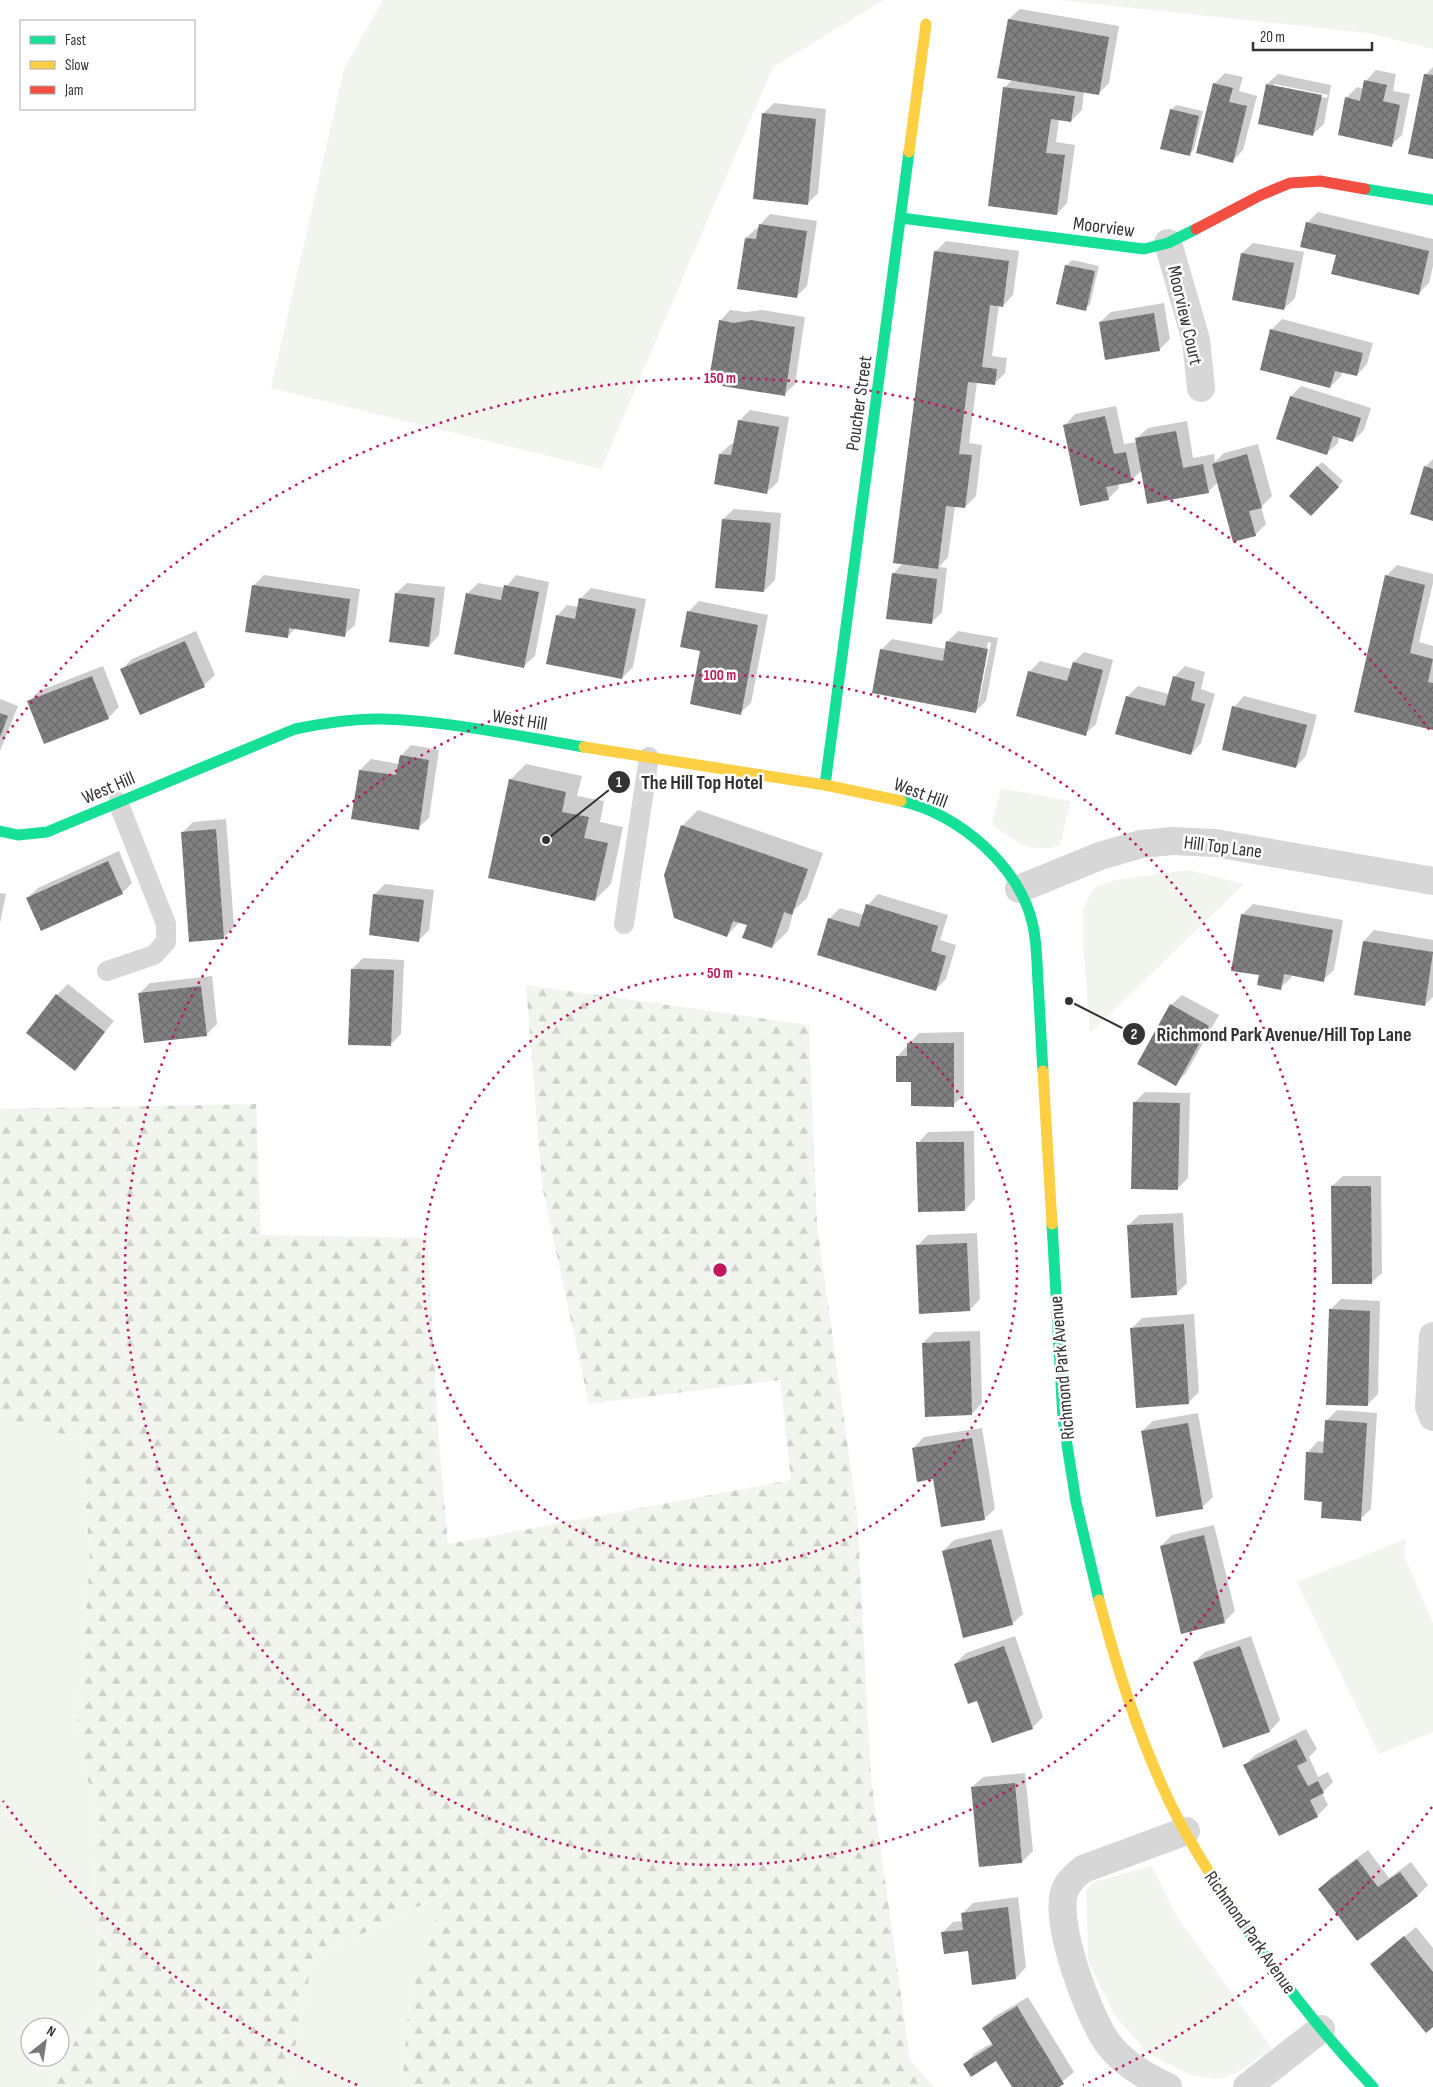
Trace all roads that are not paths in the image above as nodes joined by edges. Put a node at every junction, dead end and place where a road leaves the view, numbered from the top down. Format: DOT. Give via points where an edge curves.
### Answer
graph roads {
  1 [pos="926,24"];
  2 [pos="1433,200"];
  3 [pos="901,218"];
  4 [pos="1168,244"];
  5 [pos="1201,388"];
  6 [pos="649,757"];
  7 [pos="825,785"];
  8 [pos="118,802"];
  9 [pos="0,831"];
  10 [pos="1433,881"];
  11 [pos="1019,889"];
  12 [pos="624,924"];
  13 [pos="107,971"];
  14 [pos="1433,1336"];
  15 [pos="1433,1417"];
  16 [pos="1186,1830"];
  17 [pos="1321,2029"];
  18 [pos="1168,2087"];
  19 [pos="1247,2087"];
  20 [pos="1373,2087"];
  1 -- 3 [label="street, Poucher Street"];
  2 -- 4 [label="street, Moorview" via="1320,180 1290,183"];
  3 -- 4 [label="street, Moorview" via="1144,249"];
  3 -- 7 [label="street, Poucher Street"];
  4 -- 5 [label="street, Moorview Court" via="1196,340"];
  6 -- 7 [label="street, West Hill"];
  6 -- 8 [label="street, West Hill" via="440,724 382,719 327,722 295,729"];
  6 -- 12 [label="lane"];
  7 -- 11 [label="street, West Hill" via="907,802 937,813 972,835 994,855"];
  8 -- 9 [label="street, West Hill" via="47,832 18,835"];
  8 -- 13 [label="lane" via="166,924 166,942 154,955"];
  10 -- 11 [label="street, Hill Top Lane" via="1232,846 1172,841 1142,844 1100,856"];
  11 -- 16 [label="street, Richmond Park Avenue" via="1033,925 1037,965 1063,1419 1076,1502 1120,1678 1164,1791"];
  14 -- 15 [label="street" via="1429,1407"];
  16 -- 17 [label="street, Richmond Park Avenue" via="1207,1870 1260,1950"];
  16 -- 18 [label="street" via="1083,1869 1072,1878 1064,1893 1064,1930 1082,1992 1107,2042 1138,2072"];
  17 -- 19 [label="street"];
  17 -- 20 [label="street, Richmond Park Avenue"];
}
